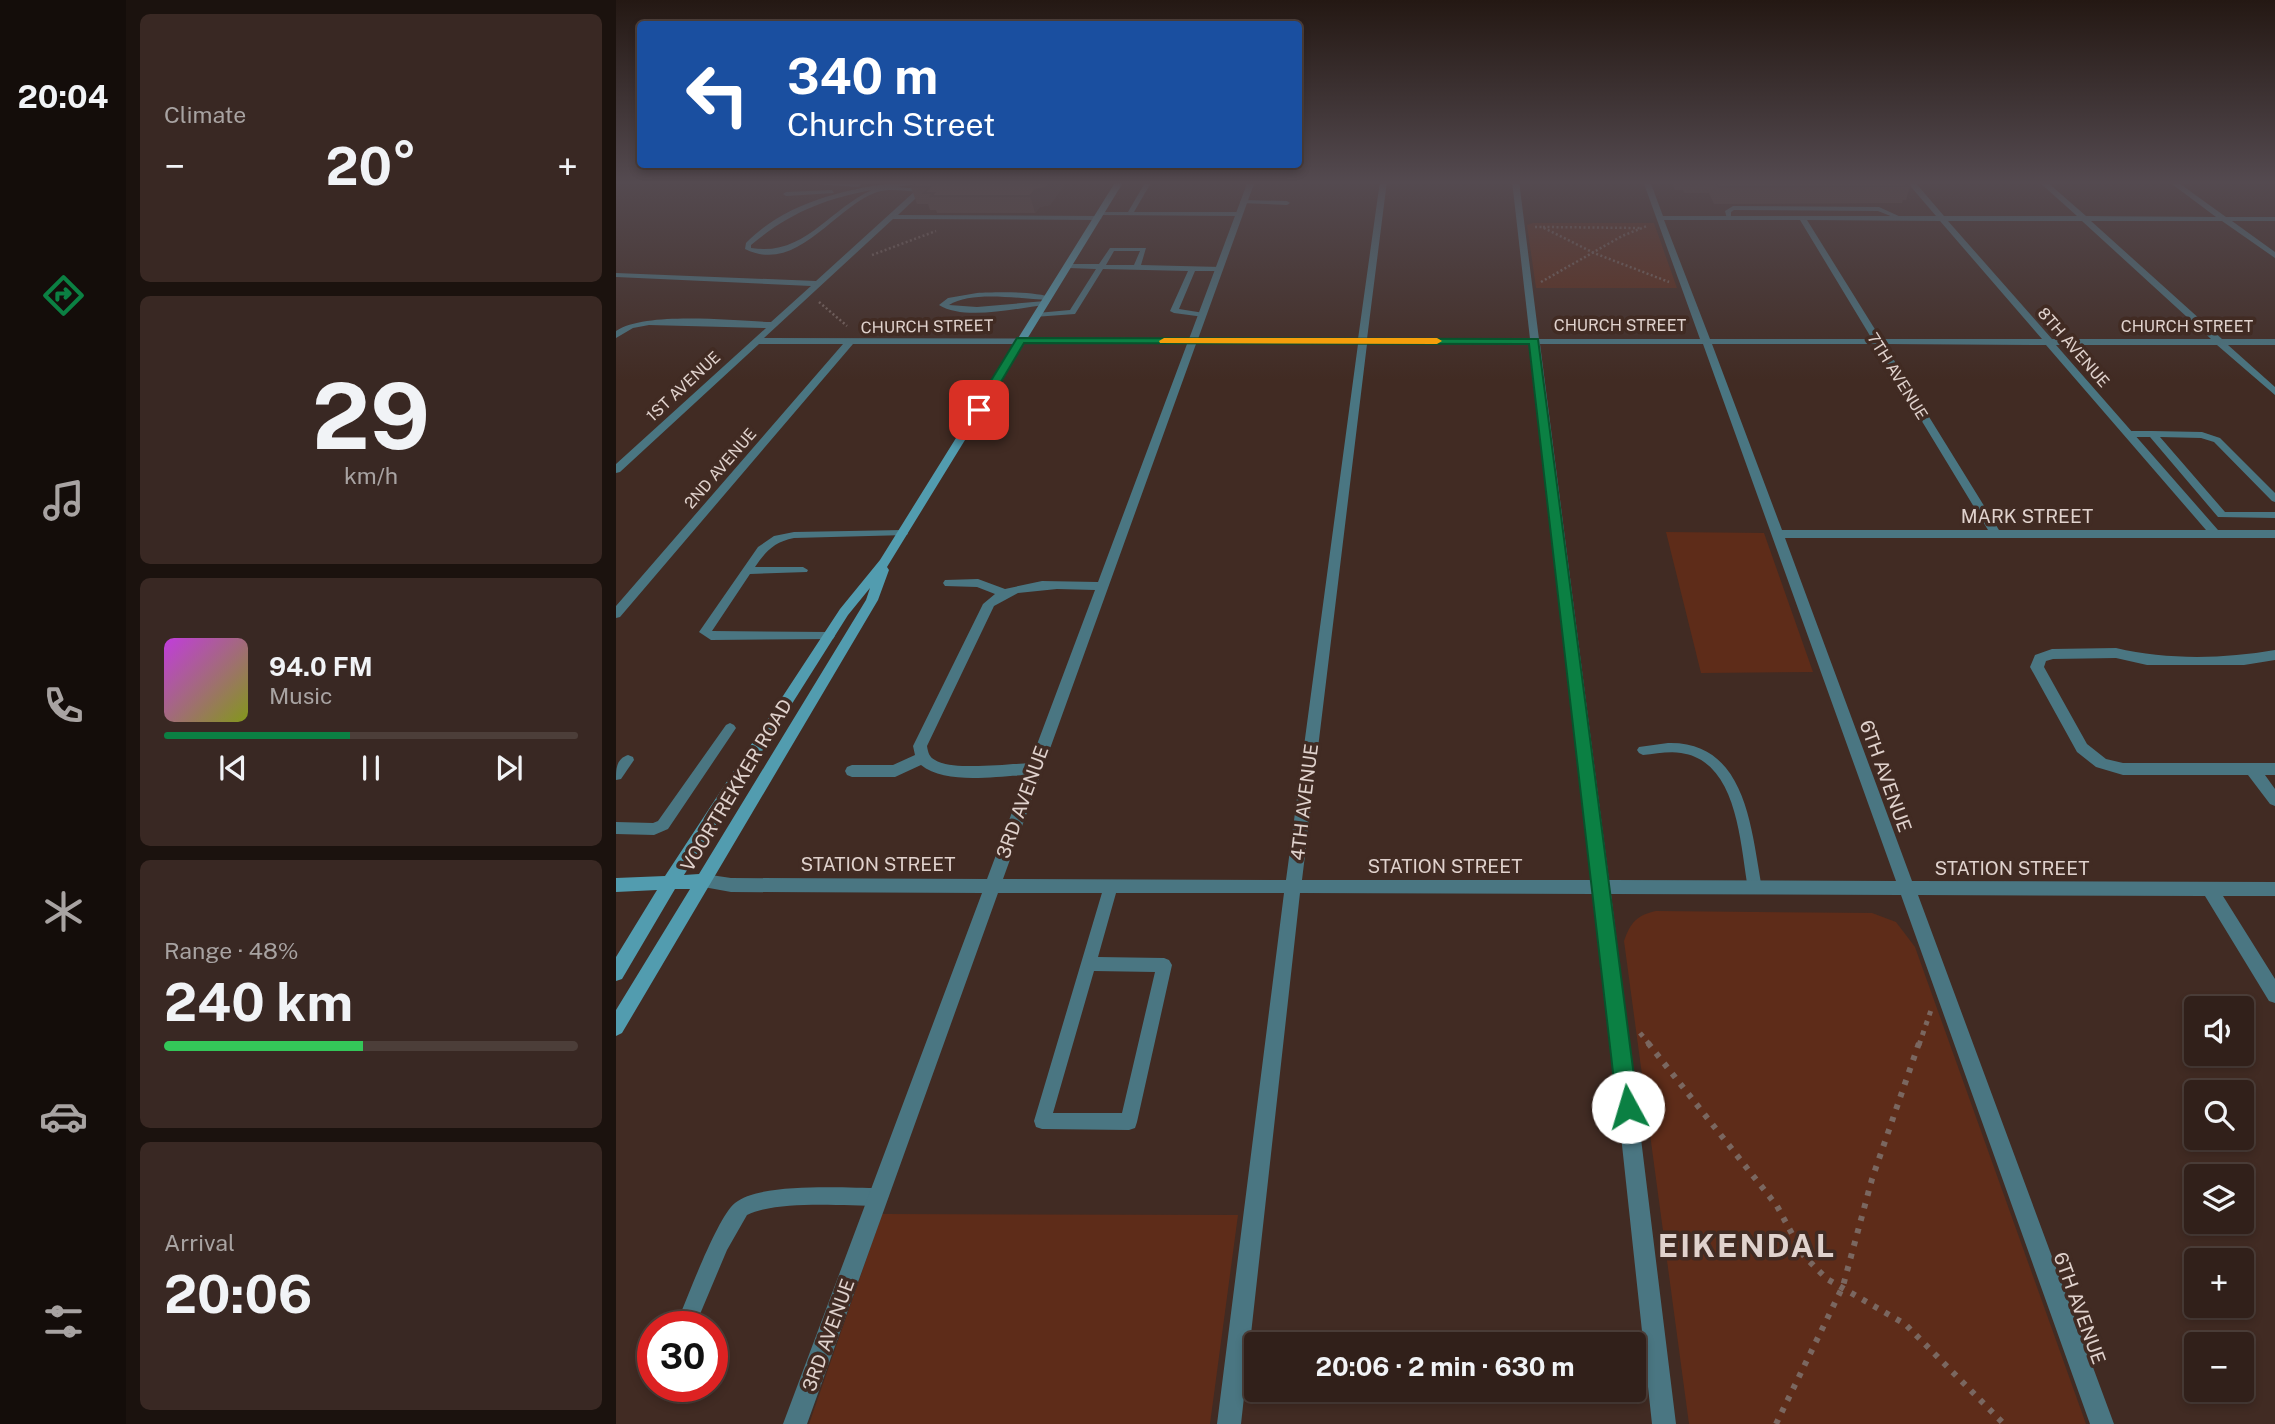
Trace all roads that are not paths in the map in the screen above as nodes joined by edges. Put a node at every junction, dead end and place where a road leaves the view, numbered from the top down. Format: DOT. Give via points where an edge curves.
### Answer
graph roads {
  1 [pos="748,247"];
  2 [pos="787,247"];
  3 [pos="857,247"];
  4 [pos="1080,247"];
  5 [pos="1226,247"];
  6 [pos="1375,247"];
  7 [pos="1523,247"];
  8 [pos="1671,247"];
  9 [pos="1820,247"];
  10 [pos="1967,247"];
  11 [pos="2115,247"];
  12 [pos="1069,265"];
  13 [pos="1101,266"];
  14 [pos="1137,267"];
  15 [pos="1193,268"];
  16 [pos="1218,269"];
  17 [pos="616,275"];
  18 [pos="817,284"];
  19 [pos="1047,300"];
  20 [pos="1037,315"];
  21 [pos="1201,315"];
  22 [pos="772,326"];
  23 [pos="616,335"];
  24 [pos="1021,340"];
  25 [pos="756,341"];
  26 [pos="1192,341"];
  27 [pos="1363,341"];
  28 [pos="1534,341"];
  29 [pos="1706,341"];
  30 [pos="1877,342"];
  31 [pos="2049,342"];
  32 [pos="2221,342"];
  33 [pos="2275,342"];
  34 [pos="849,343"];
  35 [pos="2275,392"];
  36 [pos="2129,434"];
  37 [pos="2152,434"];
  38 [pos="616,470"];
  39 [pos="2275,499"];
  40 [pos="2275,515"];
  41 [pos="903,533"];
  42 [pos="1995,533"];
  43 [pos="1778,534"];
  44 [pos="2215,534"];
  45 [pos="2275,534"];
  46 [pos="885,562"];
  47 [pos="803,570"];
  48 [pos="746,571"];
  49 [pos="949,583"];
  50 [pos="1101,586"];
  51 [pos="1003,593"];
  52 [pos="616,614"];
  53 [pos="829,636"];
  54 [pos="2275,654"];
  55 [pos="730,728"];
  56 [pos="1643,750"];
  57 [pos="922,758"];
  58 [pos="628,760"];
  59 [pos="1034,769"];
  60 [pos="2252,769"];
  61 [pos="2275,769"];
  62 [pos="852,771"];
  63 [pos="616,775"];
  64 [pos="2275,800"];
  65 [pos="616,828"];
  66 [pos="671,881"];
  67 [pos="704,881"];
  68 [pos="616,885"];
  69 [pos="991,886"];
  70 [pos="1111,886"];
  71 [pos="1293,886"];
  72 [pos="1602,887"];
  73 [pos="1755,888"];
  74 [pos="1906,888"];
  75 [pos="2210,889"];
  76 [pos="2275,890"];
  77 [pos="1089,964"];
  78 [pos="616,973"];
  79 [pos="2275,995"];
  80 [pos="616,1027"];
  81 [pos="879,1197"];
  82 [pos="692,1311"];
  83 [pos="795,1424"];
  84 [pos="1228,1424"];
  85 [pos="1664,1424"];
  86 [pos="2102,1424"];
  1 -- 2 [label="lane" via="766,251"];
  3 -- 18 [label="street"];
  4 -- 12 [label="main road, VOORTREKKER ROAD"];
  5 -- 16 [label="street, 3RD AVENUE"];
  6 -- 27 [label="street, 4TH AVENUE"];
  7 -- 28 [label="street"];
  8 -- 29 [label="street, 6TH AVENUE"];
  9 -- 30 [label="street, 7TH AVENUE"];
  10 -- 31 [label="street, 8TH AVENUE"];
  11 -- 32 [label="street"];
  12 -- 13 [label="lane"];
  12 -- 19 [label="main road, VOORTREKKER ROAD"];
  13 -- 14 [label="lane"];
  13 -- 14 [label="lane" via="1112,249 1144,249"];
  13 -- 20 [label="lane" via="1072,312"];
  14 -- 15 [label="lane"];
  15 -- 16 [label="lane"];
  15 -- 21 [label="lane" via="1174,311"];
  16 -- 21 [label="street, 3RD AVENUE"];
  17 -- 18 [label="street"];
  18 -- 22 [label="street, 1ST AVENUE"];
  19 -- 19 [label="lane" via="985,309 943,305 965,296"];
  19 -- 20 [label="main road, VOORTREKKER ROAD"];
  20 -- 24 [label="main road, VOORTREKKER ROAD"];
  21 -- 26 [label="street, 3RD AVENUE"];
  22 -- 23 [label="street" via="649,322"];
  22 -- 25 [label="street, 1ST AVENUE"];
  24 -- 26 [label="street, CHURCH STREET"];
  24 -- 34 [label="street, CHURCH STREET"];
  24 -- 41 [label="main road, VOORTREKKER ROAD"];
  25 -- 34 [label="street, CHURCH STREET"];
  25 -- 38 [label="street, 1ST AVENUE"];
  26 -- 27 [label="street, CHURCH STREET"];
  26 -- 50 [label="street, 3RD AVENUE"];
  27 -- 28 [label="street, CHURCH STREET"];
  27 -- 71 [label="street, 4TH AVENUE"];
  28 -- 29 [label="street, CHURCH STREET"];
  28 -- 72 [label="street"];
  29 -- 30 [label="street, CHURCH STREET"];
  29 -- 43 [label="street, 6TH AVENUE"];
  30 -- 31 [label="street, CHURCH STREET"];
  30 -- 42 [label="street, 7TH AVENUE"];
  31 -- 32 [label="street, CHURCH STREET"];
  31 -- 36 [label="street, 8TH AVENUE"];
  32 -- 33 [label="street, CHURCH STREET"];
  32 -- 35 [label="street"];
  34 -- 52 [label="street, 2ND AVENUE"];
  36 -- 37 [label="lane"];
  36 -- 44 [label="street, 8TH AVENUE"];
  37 -- 39 [label="lane" via="2202,435 2217,440"];
  37 -- 40 [label="lane" via="2222,515"];
  41 -- 46 [label="main road, VOORTREKKER ROAD"];
  41 -- 48 [label="lane" via="786,536 770,542"];
  42 -- 43 [label="street, MARK STREET"];
  42 -- 44 [label="street, MARK STREET"];
  43 -- 74 [label="street, 6TH AVENUE"];
  44 -- 45 [label="street, MARK STREET"];
  46 -- 53 [label="main road, VOORTREKKER ROAD"];
  46 -- 67 [label="main road, VOORTREKKER ROAD" via="872,600"];
  47 -- 48 [label="lane"];
  48 -- 53 [label="lane" via="706,635"];
  49 -- 51 [label="street" via="978,583"];
  50 -- 51 [label="street" via="1024,586"];
  50 -- 59 [label="street, 3RD AVENUE"];
  51 -- 57 [label="street" via="979,621 922,740"];
  53 -- 66 [label="main road, VOORTREKKER ROAD"];
  54 -- 60 [label="street" via="2244,660 2147,660 2116,653 2052,654 2037,662 2038,672 2082,748 2101,763 2123,769"];
  55 -- 65 [label="lane" via="663,825"];
  56 -- 73 [label="lane" via="1692,751 1729,779"];
  57 -- 59 [label="street" via="943,769"];
  57 -- 62 [label="street" via="895,771"];
  58 -- 63 [label="lane"];
  59 -- 69 [label="street, 3RD AVENUE"];
  60 -- 61 [label="street"];
  60 -- 64 [label="street"];
  66 -- 67 [label="main road, STATION STREET"];
  66 -- 68 [label="main road, STATION STREET"];
  66 -- 78 [label="main road, VOORTREKKER ROAD"];
  67 -- 69 [label="street, STATION STREET" via="731,885"];
  67 -- 80 [label="main road, VOORTREKKER ROAD"];
  69 -- 70 [label="street, STATION STREET"];
  69 -- 81 [label="street, 3RD AVENUE"];
  70 -- 71 [label="street, STATION STREET"];
  70 -- 77 [label="lane"];
  71 -- 72 [label="street, STATION STREET"];
  71 -- 84 [label="street, 4TH AVENUE"];
  72 -- 73 [label="street, STATION STREET"];
  72 -- 85 [label="street"];
  73 -- 74 [label="street, STATION STREET"];
  74 -- 75 [label="street, STATION STREET"];
  74 -- 86 [label="street, 6TH AVENUE"];
  75 -- 76 [label="street, STATION STREET"];
  75 -- 79 [label="street"];
  77 -- 77 [label="lane" via="1164,965 1129,1122 1042,1121"];
  81 -- 82 [label="lane" via="766,1200 746,1205 733,1219"];
  81 -- 83 [label="street, 3RD AVENUE"];
}
